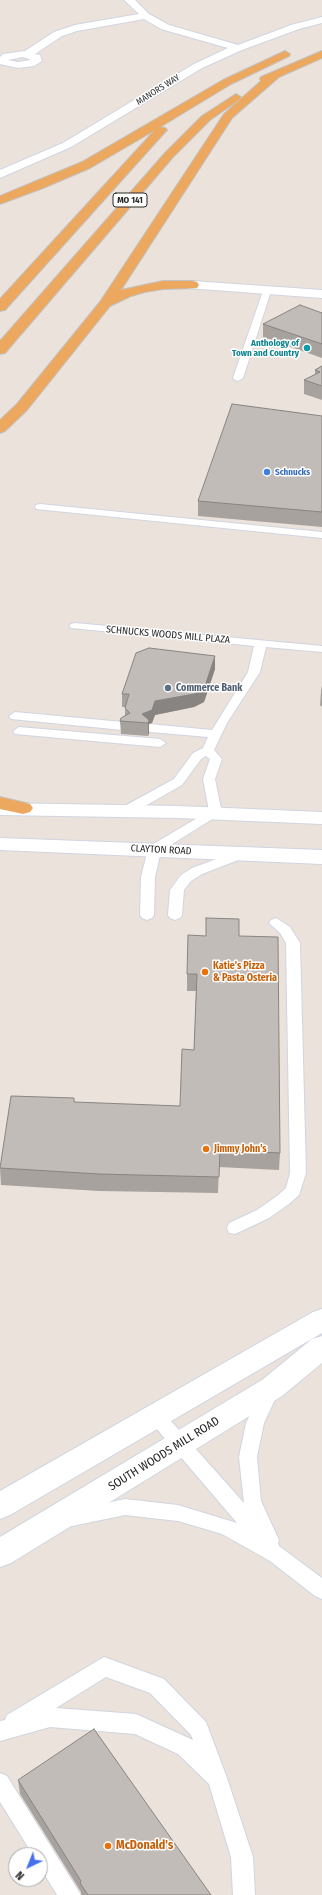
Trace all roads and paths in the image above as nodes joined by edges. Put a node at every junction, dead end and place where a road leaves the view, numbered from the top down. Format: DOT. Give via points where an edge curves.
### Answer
graph roads {
  1 [pos="129,0"];
  2 [pos="146,16"];
  3 [pos="322,20"];
  4 [pos="238,48"];
  5 [pos="295,50"];
  6 [pos="28,54"];
  7 [pos="322,54"];
  8 [pos="278,72"];
  9 [pos="203,97"];
  10 [pos="0,174"];
  11 [pos="0,200"];
  12 [pos="145,265"];
  13 [pos="192,285"];
  14 [pos="267,291"];
  15 [pos="322,294"];
  16 [pos="105,304"];
  17 [pos="0,307"];
  18 [pos="0,350"];
  19 [pos="238,378"];
  20 [pos="22,408"];
  21 [pos="0,428"];
  22 [pos="0,443"];
  23 [pos="40,507"];
  24 [pos="322,535"];
  25 [pos="75,626"];
  26 [pos="261,643"];
  27 [pos="322,649"];
  28 [pos="15,716"];
  29 [pos="124,726"];
  30 [pos="150,728"];
  31 [pos="19,731"];
  32 [pos="215,734"];
  33 [pos="160,743"];
  34 [pos="208,750"];
  35 [pos="0,803"];
  36 [pos="23,808"];
  37 [pos="0,809"];
  38 [pos="126,811"];
  39 [pos="216,813"];
  40 [pos="322,818"];
  41 [pos="0,844"];
  42 [pos="155,849"];
  43 [pos="241,854"];
  44 [pos="322,857"];
  45 [pos="147,915"];
  46 [pos="175,915"];
  47 [pos="276,923"];
  48 [pos="235,1228"];
  49 [pos="322,1320"];
  50 [pos="322,1347"];
  51 [pos="272,1388"];
  52 [pos="156,1416"];
  53 [pos="180,1444"];
  54 [pos="0,1506"];
  55 [pos="52,1522"];
  56 [pos="0,1553"];
  57 [pos="277,1555"];
  58 [pos="322,1590"];
  59 [pos="0,1731"];
  60 [pos="217,1778"];
  61 [pos="0,1783"];
  62 [pos="70,1895"];
  63 [pos="244,1895"];
  1 -- 2 [label="street"];
  2 -- 4 [label="street" via="176,31"];
  2 -- 6 [label="street" via="75,28 58,34"];
  3 -- 4 [label="street, MANORS WAY"];
  4 -- 10 [label="street, MANORS WAY" via="186,72 67,145"];
  5 -- 9 [label="highway, MO 141" via="254,68"];
  7 -- 8 [label="highway, MO 141"];
  8 -- 12 [label="highway" via="228,116"];
  8 -- 18 [label="highway, MO 141" via="227,102 187,136"];
  9 -- 11 [label="highway" via="92,161"];
  9 -- 17 [label="highway, MO 141" via="173,119 140,152"];
  12 -- 13 [label="highway"];
  12 -- 16 [label="highway"];
  13 -- 14 [label="street"];
  13 -- 16 [label="highway" via="144,288 126,293"];
  14 -- 15 [label="street"];
  14 -- 19 [label="lane"];
  16 -- 20 [label="highway"];
  20 -- 21 [label="highway"];
  20 -- 22 [label="highway"];
  23 -- 24 [label="lane"];
  25 -- 26 [label="lane, SCHNUCKS WOODS MILL PLAZA"];
  26 -- 27 [label="lane, SCHNUCKS WOODS MILL PLAZA"];
  26 -- 32 [label="lane" via="254,672"];
  28 -- 29 [label="lane"];
  30 -- 32 [label="lane"];
  31 -- 33 [label="lane"];
  32 -- 34 [label="lane"];
  34 -- 38 [label="lane" via="197,756 178,782"];
  34 -- 39 [label="lane" via="216,759 209,779"];
  35 -- 36 [label="highway"];
  36 -- 37 [label="street"];
  36 -- 38 [label="street"];
  38 -- 39 [label="street"];
  39 -- 40 [label="street"];
  39 -- 42 [label="lane"];
  41 -- 42 [label="street, CLAYTON ROAD"];
  42 -- 43 [label="street, CLAYTON ROAD"];
  42 -- 45 [label="lane" via="148,877"];
  43 -- 44 [label="street, CLAYTON ROAD"];
  43 -- 46 [label="lane" via="197,871 186,878 178,890"];
  47 -- 48 [label="lane" via="286,930 293,943 298,1173 293,1191 284,1200"];
  49 -- 52 [label="street"];
  50 -- 51 [label="street, SOUTH WOODS MILL ROAD"];
  51 -- 53 [label="street, SOUTH WOODS MILL ROAD"];
  51 -- 57 [label="lane" via="255,1423 248,1457 252,1501"];
  52 -- 53 [label="lane"];
  52 -- 54 [label="street"];
  53 -- 55 [label="street, SOUTH WOODS MILL ROAD"];
  53 -- 57 [label="lane"];
  55 -- 56 [label="street, SOUTH WOODS MILL ROAD"];
  55 -- 57 [label="lane" via="125,1507 178,1513 227,1527"];
  57 -- 58 [label="lane"];
  59 -- 60 [label="lane" via="50,1717 136,1724 185,1747"];
  59 -- 60 [label="lane" via="104,1667 157,1686 199,1729"];
  60 -- 63 [label="lane" via="242,1857"];
  61 -- 62 [label="lane"];
}
